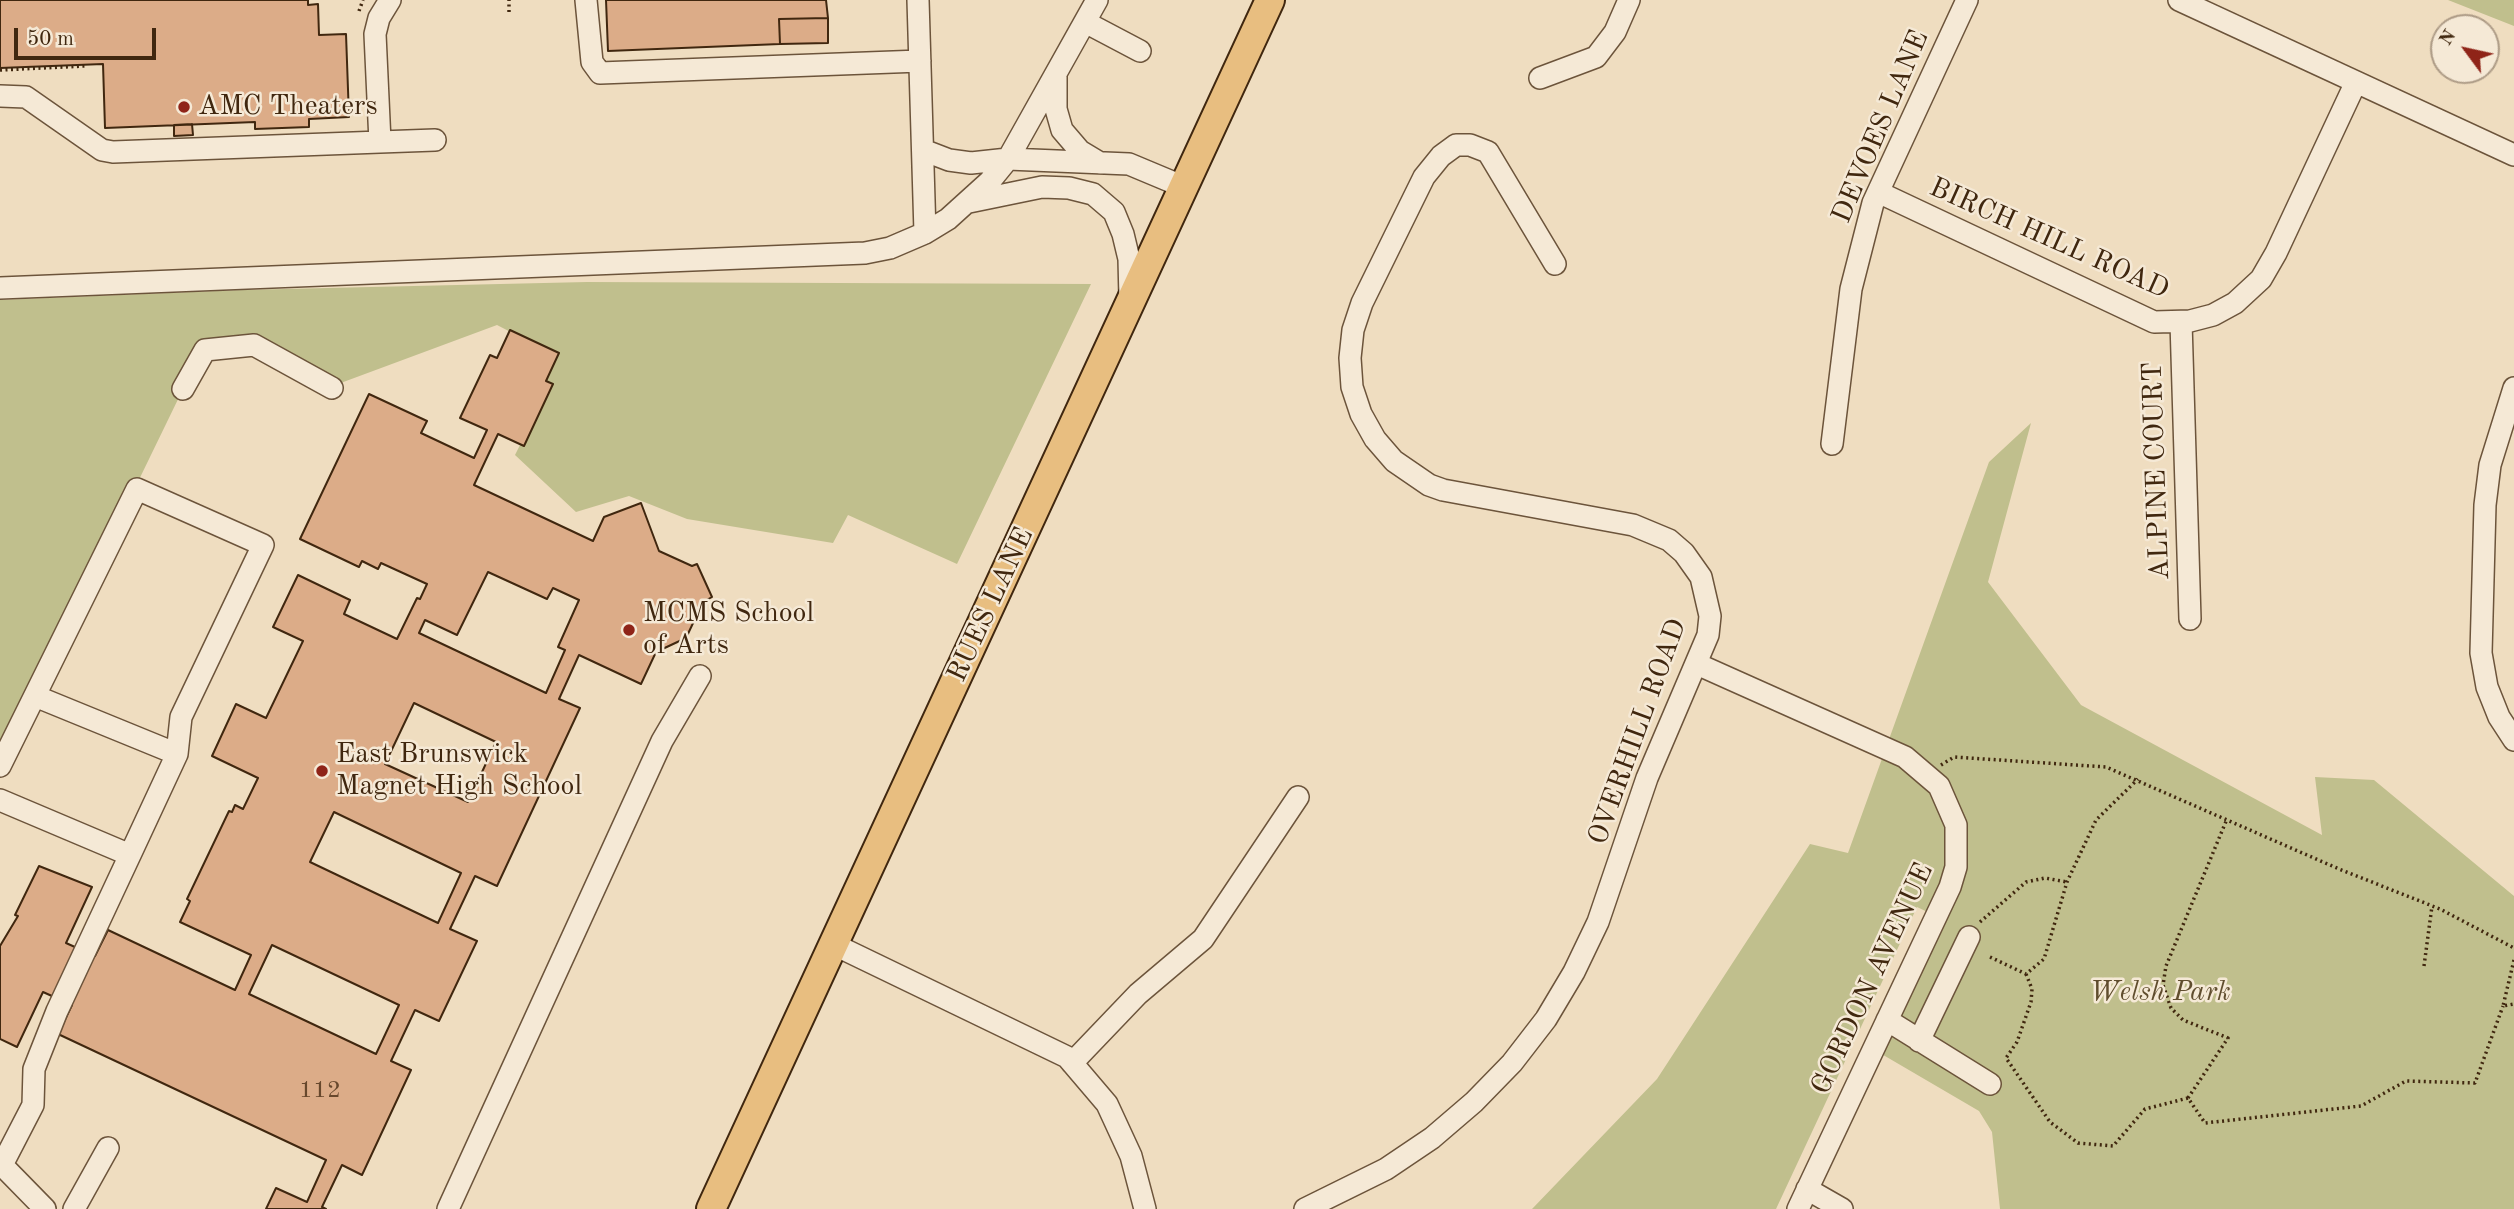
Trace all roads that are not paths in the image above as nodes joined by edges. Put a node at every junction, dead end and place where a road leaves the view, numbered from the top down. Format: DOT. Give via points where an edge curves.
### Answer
graph roads {
  1 [pos="390,0"];
  2 [pos="586,0"];
  3 [pos="918,0"];
  4 [pos="1097,0"];
  5 [pos="1270,0"];
  6 [pos="1629,0"];
  7 [pos="1967,0"];
  8 [pos="2179,0"];
  9 [pos="1084,22"];
  10 [pos="1140,51"];
  11 [pos="920,61"];
  12 [pos="1056,73"];
  13 [pos="1541,78"];
  14 [pos="2356,82"];
  15 [pos="0,96"];
  16 [pos="435,140"];
  17 [pos="380,142"];
  18 [pos="923,150"];
  19 [pos="2514,155"];
  20 [pos="1008,159"];
  21 [pos="1102,164"];
  22 [pos="1184,187"];
  23 [pos="1878,192"];
  24 [pos="970,202"];
  25 [pos="926,233"];
  26 [pos="1555,264"];
  27 [pos="0,288"];
  28 [pos="1130,303"];
  29 [pos="2181,322"];
  30 [pos="183,388"];
  31 [pos="332,388"];
  32 [pos="2514,388"];
  33 [pos="1832,444"];
  34 [pos="2190,619"];
  35 [pos="1697,664"];
  36 [pos="700,676"];
  37 [pos="35,696"];
  38 [pos="2514,740"];
  39 [pos="177,754"];
  40 [pos="0,766"];
  41 [pos="1298,797"];
  42 [pos="0,800"];
  43 [pos="130,855"];
  44 [pos="1969,937"];
  45 [pos="835,945"];
  46 [pos="1887,1020"];
  47 [pos="1919,1041"];
  48 [pos="1072,1063"];
  49 [pos="1990,1084"];
  50 [pos="108,1148"];
  51 [pos="1,1164"];
  52 [pos="1807,1189"];
  53 [pos="1347,1201"];
  54 [pos="45,1209"];
  55 [pos="74,1209"];
  56 [pos="448,1209"];
  57 [pos="711,1209"];
  58 [pos="1145,1209"];
  59 [pos="1305,1209"];
  60 [pos="1797,1209"];
  61 [pos="1842,1209"];
  1 -- 17 [label="street" via="375,33"];
  2 -- 11 [label="street" via="592,62 600,73"];
  3 -- 11 [label="street"];
  4 -- 9 [label="street"];
  5 -- 22 [label="main road, RUES LANE"];
  6 -- 13 [label="street" via="1615,32 1596,57"];
  7 -- 23 [label="street, DEVOES LANE"];
  8 -- 14 [label="street"];
  9 -- 10 [label="street"];
  9 -- 12 [label="street"];
  11 -- 18 [label="street"];
  12 -- 20 [label="street"];
  12 -- 21 [label="street" via="1056,109 1062,130 1080,151"];
  14 -- 19 [label="street"];
  14 -- 29 [label="street, BIRCH HILL ROAD" via="2261,279 2235,303 2213,315"];
  15 -- 17 [label="street" via="26,97 102,150 113,152"];
  16 -- 17 [label="street"];
  18 -- 20 [label="street" via="971,163"];
  18 -- 25 [label="street"];
  20 -- 21 [label="street"];
  20 -- 24 [label="street"];
  21 -- 22 [label="street" via="1129,164"];
  22 -- 28 [label="main road, RUES LANE"];
  23 -- 29 [label="street, BIRCH HILL ROAD" via="2154,322"];
  23 -- 33 [label="street, DEVOES LANE" via="1852,289"];
  24 -- 25 [label="street"];
  24 -- 28 [label="street" via="1042,187 1093,194 1114,212 1124,234"];
  25 -- 27 [label="street" via="865,253"];
  26 -- 35 [label="street, OVERHILL ROAD" via="1488,152 1457,145 1440,156 1424,177 1353,330 1350,368 1361,414 1394,461 1436,488 1633,525 1669,540 1696,569 1707,596 1708,635"];
  28 -- 45 [label="main road, RUES LANE"];
  29 -- 34 [label="street, ALPINE COURT"];
  30 -- 31 [label="street" via="205,350 254,345"];
  32 -- 38 [label="street" via="2490,465 2484,505 2481,653 2487,687"];
  35 -- 46 [label="street, GORDON AVENUE" via="1905,757 1927,773 1949,804 1956,825 1956,867"];
  35 -- 53 [label="street, OVERHILL ROAD" via="1647,778 1598,922 1546,1019 1474,1102"];
  36 -- 56 [label="street" via="662,741"];
  37 -- 39 [label="street"];
  37 -- 39 [label="street" via="137,489 263,545 181,717"];
  37 -- 40 [label="street"];
  39 -- 43 [label="street"];
  41 -- 48 [label="street" via="1203,939 1138,994"];
  42 -- 43 [label="street"];
  43 -- 51 [label="street" via="57,1011 34,1069 33,1105"];
  44 -- 47 [label="street"];
  45 -- 48 [label="street"];
  45 -- 57 [label="main road, RUES LANE"];
  46 -- 47 [label="street"];
  46 -- 52 [label="street, GORDON AVENUE"];
  47 -- 49 [label="street"];
  48 -- 58 [label="street" via="1107,1104 1130,1156"];
  50 -- 55 [label="street"];
  51 -- 54 [label="street"];
  52 -- 60 [label="street, GORDON AVENUE"];
  52 -- 61 [label="street"];
  53 -- 59 [label="street, OVERHILL ROAD"];
}
